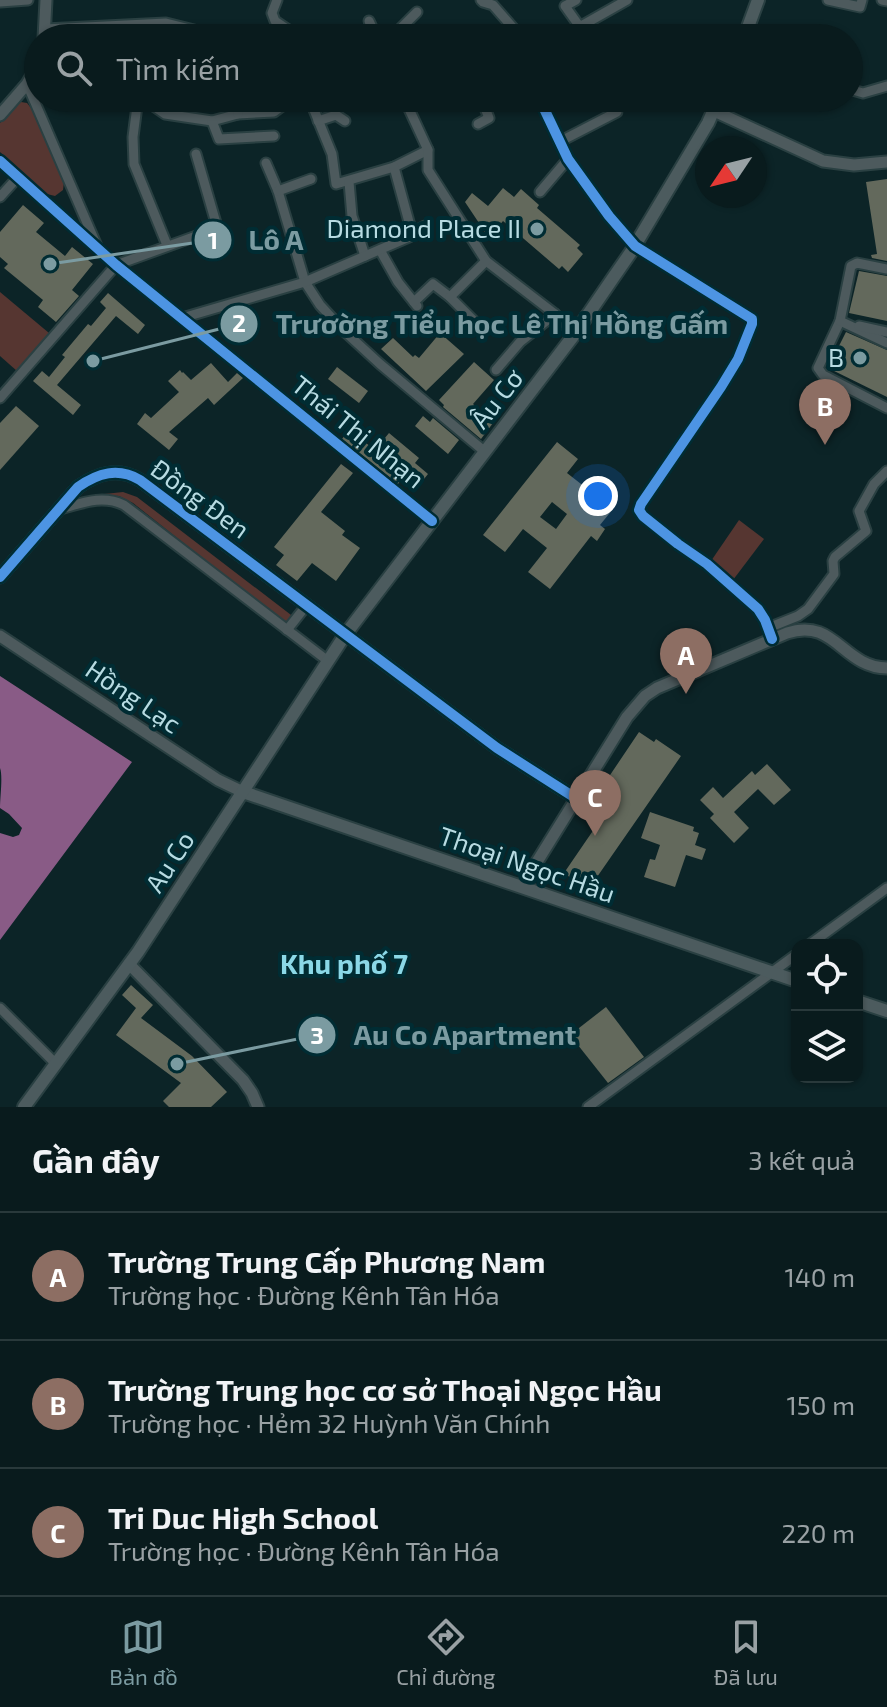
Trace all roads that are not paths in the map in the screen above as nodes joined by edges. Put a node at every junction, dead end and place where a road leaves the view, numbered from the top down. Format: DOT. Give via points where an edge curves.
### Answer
graph roads {
  1 [pos="28,0"];
  2 [pos="46,0"];
  3 [pos="277,0"];
  4 [pos="481,0"];
  5 [pos="576,0"];
  6 [pos="627,0"];
  7 [pos="758,0"];
  8 [pos="828,0"];
  9 [pos="862,0"];
  10 [pos="0,2"];
  11 [pos="417,12"];
  12 [pos="369,21"];
  13 [pos="45,24"];
  14 [pos="279,24"];
  15 [pos="370,24"];
  16 [pos="405,24"];
  17 [pos="510,24"];
  18 [pos="578,24"];
  19 [pos="585,24"];
  20 [pos="749,24"];
  21 [pos="887,86"];
  22 [pos="24,87"];
  23 [pos="863,93"];
  24 [pos="39,112"];
  25 [pos="137,112"];
  26 [pos="162,112"];
  27 [pos="274,112"];
  28 [pos="315,112"];
  29 [pos="410,112"];
  30 [pos="487,112"];
  31 [pos="546,112"];
  32 [pos="617,112"];
  33 [pos="713,112"];
  34 [pos="716,112"];
  35 [pos="238,114"];
  36 [pos="0,115"];
  37 [pos="212,121"];
  38 [pos="318,121"];
  39 [pos="345,121"];
  40 [pos="478,124"];
  41 [pos="274,136"];
  42 [pos="559,142"];
  43 [pos="428,150"];
  44 [pos="196,154"];
  45 [pos="568,159"];
  46 [pos="0,161"];
  47 [pos="887,162"];
  48 [pos="266,163"];
  49 [pos="394,167"];
  50 [pos="18,177"];
  51 [pos="311,179"];
  52 [pos="349,182"];
  53 [pos="278,191"];
  54 [pos="540,192"];
  55 [pos="0,197"];
  56 [pos="425,226"];
  57 [pos="412,233"];
  58 [pos="167,245"];
  59 [pos="635,246"];
  60 [pos="99,249"];
  61 [pos="380,250"];
  62 [pos="365,256"];
  63 [pos="486,261"];
  64 [pos="116,265"];
  65 [pos="887,269"];
  66 [pos="305,282"];
  67 [pos="450,297"];
  68 [pos="555,314"];
  69 [pos="182,318"];
  70 [pos="840,321"];
  71 [pos="478,325"];
  72 [pos="887,332"];
  73 [pos="574,335"];
  74 [pos="887,343"];
  75 [pos="496,370"];
  76 [pos="0,398"];
  77 [pos="887,408"];
  78 [pos="484,451"];
  79 [pos="887,471"];
  80 [pos="57,510"];
  81 [pos="432,521"];
  82 [pos="0,577"];
  83 [pos="306,606"];
  84 [pos="287,630"];
  85 [pos="770,634"];
  86 [pos="345,635"];
  87 [pos="0,636"];
  88 [pos="328,661"];
  89 [pos="887,668"];
  90 [pos="243,792"];
  91 [pos="577,799"];
  92 [pos="522,886"];
  93 [pos="887,888"];
  94 [pos="817,939"];
  95 [pos="791,958"];
  96 [pos="129,964"];
  97 [pos="771,972"];
  98 [pos="791,979"];
  99 [pos="863,1003"];
  100 [pos="0,1008"];
  101 [pos="887,1011"];
  102 [pos="56,1064"];
  103 [pos="24,1107"];
  104 [pos="258,1107"];
  105 [pos="588,1107"];
  1 -- 10 [label="street"];
  2 -- 13 [label="street"];
  3 -- 14 [label="street" via="272,13"];
  4 -- 17 [label="street"];
  5 -- 18 [label="street" via="565,6"];
  6 -- 19 [label="street"];
  7 -- 20 [label="main road"];
  8 -- 9 [label="street" via="860,7"];
  11 -- 16 [label="street"];
  12 -- 15 [label="street"];
  21 -- 23 [label="street"];
  22 -- 36 [label="street"];
  24 -- 60 [label="street, Thái Thị Nhạn"];
  25 -- 58 [label="street" via="134,164"];
  26 -- 37 [label="street"];
  27 -- 35 [label="street"];
  28 -- 38 [label="street"];
  29 -- 43 [label="street"];
  30 -- 40 [label="street" via="489,118"];
  31 -- 42 [label="street"];
  32 -- 42 [label="street"];
  33 -- 59 [label="main road, Âu Cơ"];
  34 -- 47 [label="street" via="823,161"];
  35 -- 37 [label="street"];
  37 -- 41 [label="street" via="219,139"];
  38 -- 39 [label="street" via="336,115"];
  38 -- 52 [label="street" via="332,154 336,184"];
  42 -- 45 [label="street"];
  43 -- 49 [label="street"];
  43 -- 63 [label="street" via="428,170"];
  44 -- 58 [label="street" via="216,223 210,231"];
  45 -- 54 [label="street"];
  45 -- 59 [label="street"];
  46 -- 50 [label="street, Thái Thị Nhạn"];
  48 -- 53 [label="street"];
  49 -- 52 [label="street"];
  49 -- 57 [label="street"];
  50 -- 55 [label="street"];
  50 -- 60 [label="street, Thái Thị Nhạn"];
  51 -- 53 [label="street"];
  52 -- 62 [label="street" via="352,216"];
  53 -- 66 [label="street"];
  56 -- 57 [label="street"];
  57 -- 61 [label="street"];
  58 -- 64 [label="street"];
  59 -- 73 [label="main road, Âu Cơ"];
  59 -- 85 [label="street" via="752,319 738,359 639,507 643,516 758,609"];
  60 -- 64 [label="street, Thái Thị Nhạn"];
  61 -- 62 [label="street"];
  61 -- 67 [label="street" via="416,304 433,284"];
  62 -- 66 [label="street"];
  63 -- 67 [label="street"];
  63 -- 68 [label="street"];
  64 -- 69 [label="street, Thái Thị Nhạn"];
  64 -- 76 [label="street"];
  65 -- 70 [label="street" via="851,266"];
  66 -- 69 [label="street"];
  66 -- 78 [label="street" via="343,330"];
  67 -- 71 [label="street"];
  68 -- 73 [label="street"];
  68 -- 75 [label="street"];
  69 -- 81 [label="street, Thái Thị Nhạn"];
  70 -- 72 [label="street"];
  70 -- 74 [label="street"];
  70 -- 77 [label="street" via="820,374"];
  73 -- 78 [label="main road, Âu Cơ"];
  78 -- 81 [label="main road, Âu Cơ"];
  79 -- 85 [label="street" via="859,511 866,531 835,557 834,574 811,606"];
  80 -- 82 [label="street, Đồng Đen"];
  80 -- 83 [label="street, Đồng Đen" via="96,476 129,475"];
  80 -- 84 [label="street, Đồng Đen" via="101,499 121,503"];
  81 -- 86 [label="main road, Âu Cơ"];
  83 -- 84 [label="street"];
  83 -- 86 [label="street, Đồng Đen"];
  84 -- 88 [label="street, Đồng Đen"];
  85 -- 89 [label="street" via="810,629 867,665"];
  85 -- 91 [label="street" via="650,692 627,717"];
  86 -- 88 [label="main road, Au Co"];
  86 -- 91 [label="street, Đồng Đen" via="510,757"];
  87 -- 90 [label="street, Hồng Lạc"];
  88 -- 90 [label="main road, Au Co"];
  90 -- 92 [label="main road, Thoại Ngọc Hầu"];
  90 -- 96 [label="main road, Au Co"];
  91 -- 92 [label="street"];
  92 -- 97 [label="main road, Thoại Ngọc Hầu"];
  93 -- 94 [label="street"];
  95 -- 97 [label="street"];
  96 -- 102 [label="main road, Au Co"];
  96 -- 104 [label="street" via="243,1080"];
  97 -- 98 [label="main road, Thoại Ngọc Hầu"];
  97 -- 105 [label="street"];
  99 -- 101 [label="main road"];
  100 -- 102 [label="street"];
  102 -- 103 [label="main road, Au Co"];
}
